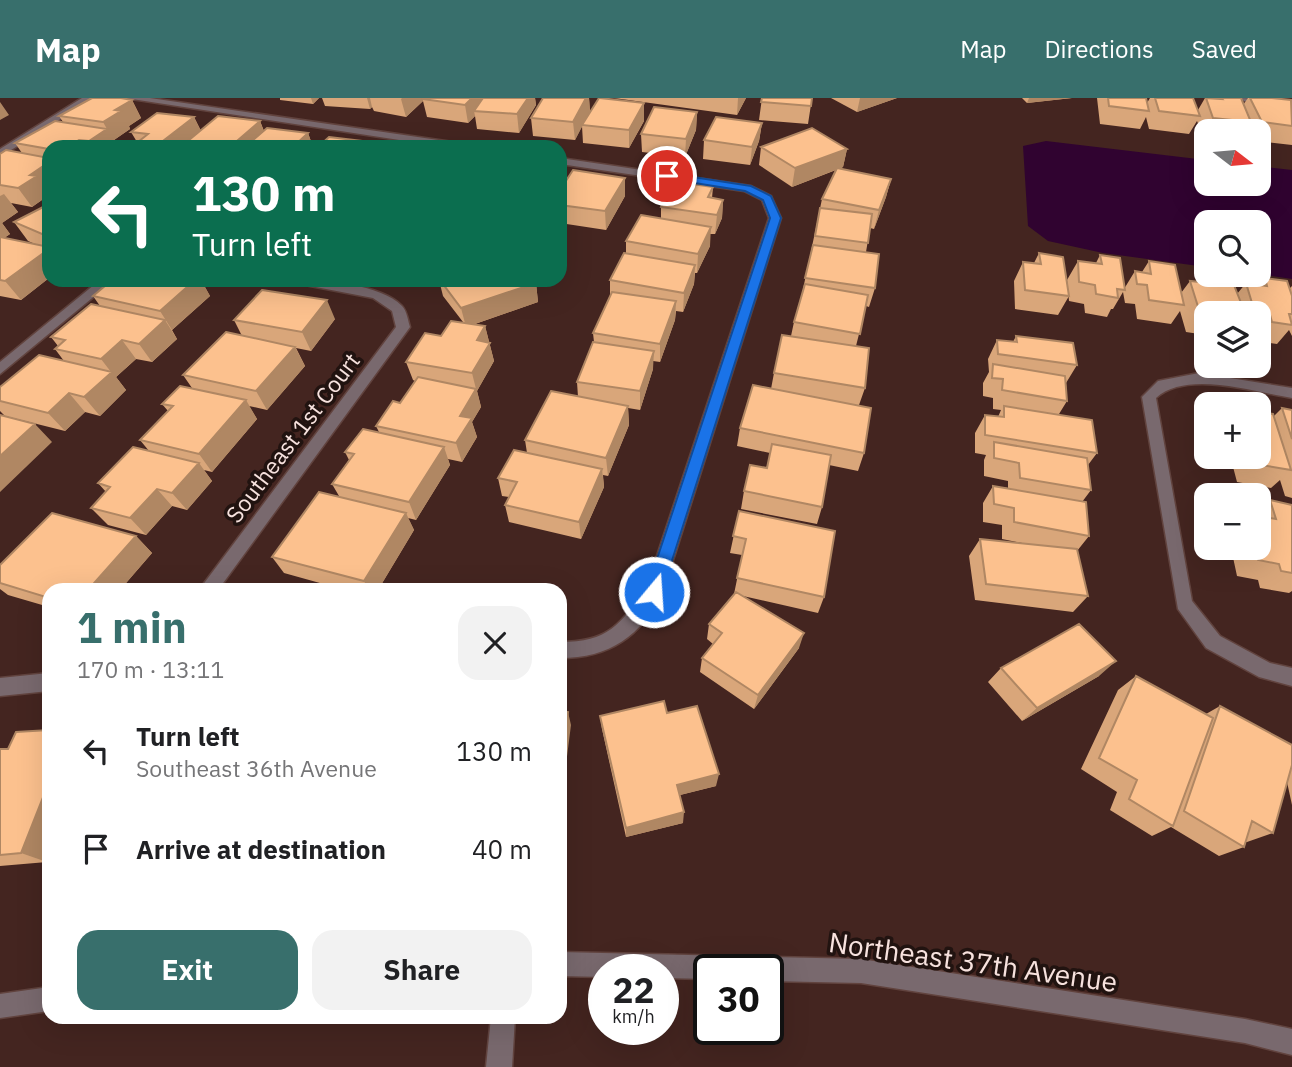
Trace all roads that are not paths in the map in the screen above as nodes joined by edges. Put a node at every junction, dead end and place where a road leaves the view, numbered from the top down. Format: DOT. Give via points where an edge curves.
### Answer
graph roads {
  1 [pos="89,98"];
  2 [pos="130,98"];
  3 [pos="1244,98"];
  4 [pos="1292,104"];
  5 [pos="418,140"];
  6 [pos="0,154"];
  7 [pos="567,162"];
  8 [pos="100,287"];
  9 [pos="336,287"];
  10 [pos="0,369"];
  11 [pos="1292,393"];
  12 [pos="213,583"];
  13 [pos="567,650"];
  14 [pos="1292,677"];
  15 [pos="42,683"];
  16 [pos="0,687"];
  17 [pos="567,964"];
  18 [pos="42,1000"];
  19 [pos="0,1006"];
  20 [pos="502,1024"];
  21 [pos="1292,1042"];
  22 [pos="499,1067"];
  1 -- 6 [label="street"];
  2 -- 5 [label="street"];
  3 -- 4 [label="street"];
  7 -- 13 [label="street" via="747,188 767,198 775,218 654,592 624,633 584,650"];
  8 -- 10 [label="street"];
  9 -- 12 [label="street, Southeast 1st Court" via="377,295 398,309 403,327"];
  11 -- 14 [label="street" via="1199,378 1163,384 1149,397 1184,604 1213,642 1266,671"];
  15 -- 16 [label="street"];
  17 -- 21 [label="street, Northeast 37th Avenue" via="861,971"];
  18 -- 19 [label="street"];
  20 -- 22 [label="street"];
}
